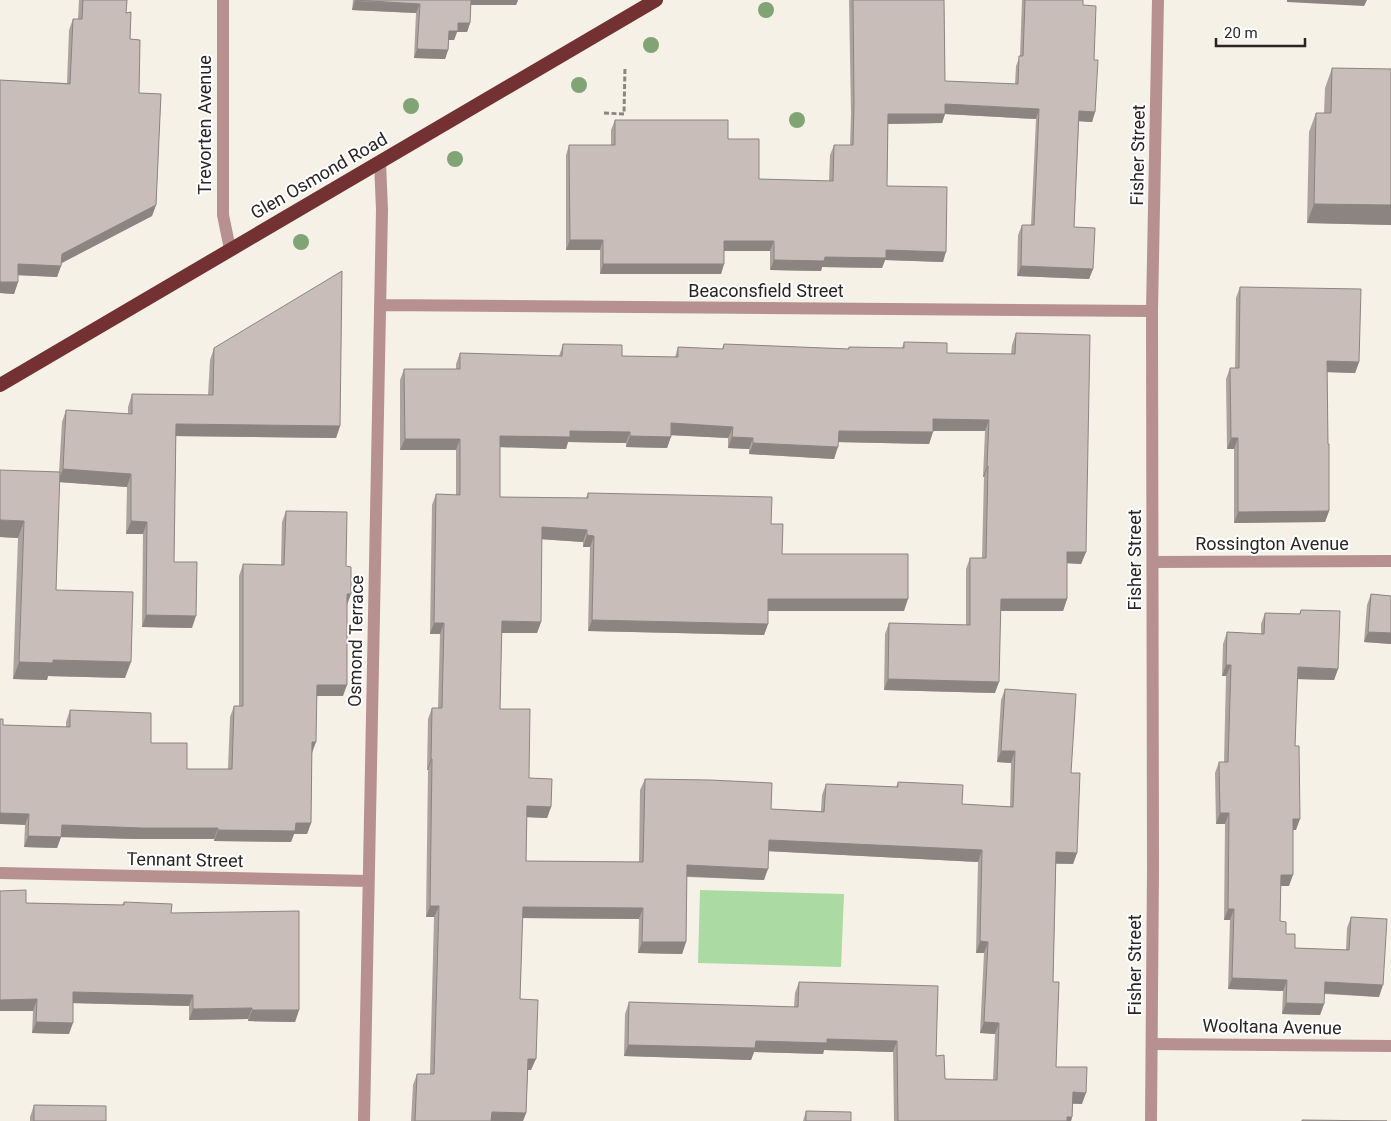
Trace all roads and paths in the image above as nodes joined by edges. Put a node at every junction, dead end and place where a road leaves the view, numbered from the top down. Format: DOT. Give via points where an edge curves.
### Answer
graph roads {
  1 [pos="223,0"];
  2 [pos="656,0"];
  3 [pos="1158,0"];
  4 [pos="625,68"];
  5 [pos="604,113"];
  6 [pos="380,162"];
  7 [pos="230,249"];
  8 [pos="380,305"];
  9 [pos="1152,311"];
  10 [pos="0,385"];
  11 [pos="1391,561"];
  12 [pos="1153,562"];
  13 [pos="0,874"];
  14 [pos="368,881"];
  15 [pos="1152,1044"];
  16 [pos="1391,1046"];
  17 [pos="364,1121"];
  18 [pos="1151,1121"];
  1 -- 7 [label="street, Trevorten Avenue" via="223,215"];
  2 -- 6 [label="highway, Glen Osmond Road"];
  3 -- 9 [label="street, Fisher Street"];
  4 -- 5 [label="path" via="624,114"];
  6 -- 7 [label="highway, Glen Osmond Road"];
  6 -- 8 [label="street, Osmond Terrace"];
  7 -- 10 [label="highway, Glen Osmond Road"];
  8 -- 9 [label="street, Beaconsfield Street"];
  8 -- 14 [label="street, Osmond Terrace"];
  9 -- 12 [label="street, Fisher Street"];
  11 -- 12 [label="street, Rossington Avenue"];
  12 -- 15 [label="street, Fisher Street"];
  13 -- 14 [label="street, Tennant Street"];
  14 -- 17 [label="street, Osmond Terrace"];
  15 -- 16 [label="street, Wooltana Avenue"];
  15 -- 18 [label="street, Fisher Street"];
}
